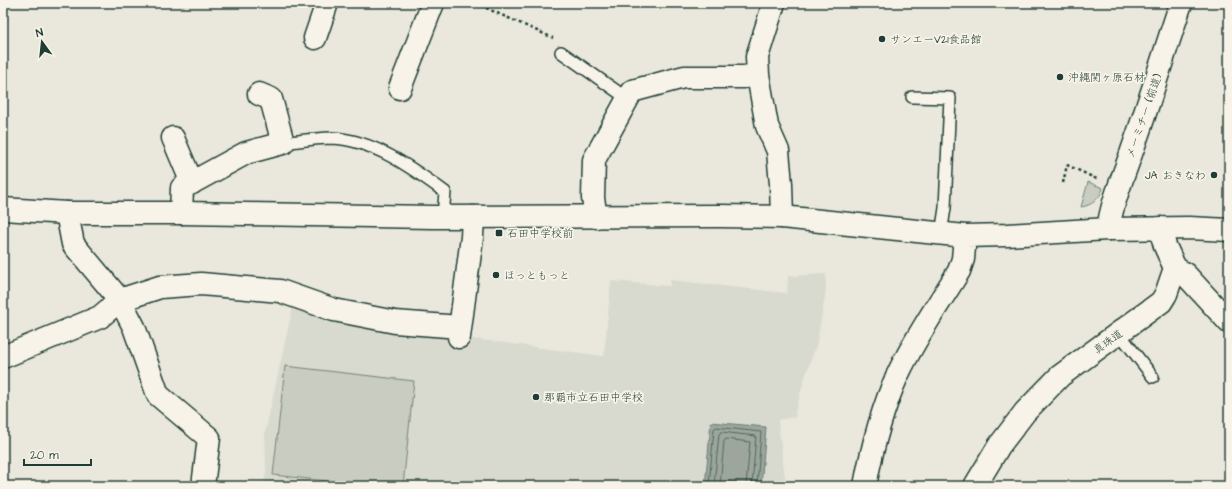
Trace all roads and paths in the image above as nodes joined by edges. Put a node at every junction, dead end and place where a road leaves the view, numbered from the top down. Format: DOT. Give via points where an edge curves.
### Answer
graph roads {
  1 [pos="327,3"];
  2 [pos="433,3"];
  3 [pos="475,3"];
  4 [pos="774,3"];
  5 [pos="1181,3"];
  6 [pos="315,38"];
  7 [pos="561,52"];
  8 [pos="758,75"];
  9 [pos="400,88"];
  10 [pos="259,94"];
  11 [pos="912,97"];
  12 [pos="628,99"];
  13 [pos="173,138"];
  14 [pos="283,143"];
  15 [pos="192,183"];
  16 [pos="1063,183"];
  17 [pos="1119,190"];
  18 [pos="3,209"];
  19 [pos="67,213"];
  20 [pos="181,213"];
  21 [pos="596,216"];
  22 [pos="443,217"];
  23 [pos="782,217"];
  24 [pos="473,218"];
  25 [pos="1160,228"];
  26 [pos="1108,229"];
  27 [pos="1229,230"];
  28 [pos="941,234"];
  29 [pos="965,236"];
  30 [pos="1175,268"];
  31 [pos="120,300"];
  32 [pos="1229,322"];
  33 [pos="1119,333"];
  34 [pos="3,357"];
  35 [pos="1153,377"];
  36 [pos="203,486"];
  37 [pos="865,486"];
  38 [pos="975,486"];
  1 -- 6 [label="street"];
  2 -- 9 [label="street"];
  3 -- 7 [label="path" via="556,39"];
  4 -- 8 [label="street" via="757,57"];
  5 -- 17 [label="street, メーミチー (前道)"];
  7 -- 12 [label="lane"];
  8 -- 12 [label="street" via="744,78 684,77 632,92"];
  8 -- 23 [label="street" via="767,126 778,152"];
  10 -- 14 [label="street" via="271,99"];
  11 -- 28 [label="lane" via="950,98 945,208"];
  12 -- 21 [label="street" via="594,160 593,198"];
  13 -- 15 [label="street"];
  14 -- 15 [label="street" via="246,153"];
  14 -- 22 [label="lane" via="333,138 357,143 392,156 445,192"];
  15 -- 20 [label="street" via="182,188"];
  16 -- 17 [label="path" via="1067,165"];
  17 -- 26 [label="street, メーミチー (前道)" via="1110,212"];
  18 -- 19 [label="street"];
  19 -- 20 [label="street"];
  19 -- 31 [label="street" via="73,244"];
  20 -- 22 [label="street"];
  21 -- 23 [label="street"];
  21 -- 24 [label="street"];
  22 -- 24 [label="street"];
  23 -- 28 [label="street"];
  24 -- 31 [label="street" via="460,332 334,310 280,291 201,284 160,288"];
  25 -- 26 [label="street"];
  25 -- 27 [label="street"];
  25 -- 30 [label="street"];
  26 -- 29 [label="street" via="1007,236"];
  28 -- 29 [label="street"];
  29 -- 37 [label="street" via="963,260 959,271 898,374 887,403"];
  30 -- 32 [label="street" via="1185,274"];
  30 -- 33 [label="street, 真珠道" via="1161,302"];
  31 -- 34 [label="street" via="100,317"];
  31 -- 36 [label="street" via="134,327 158,395 209,438"];
  33 -- 35 [label="lane"];
  33 -- 38 [label="street, 真珠道" via="1060,376 1026,412 999,446"];
}
